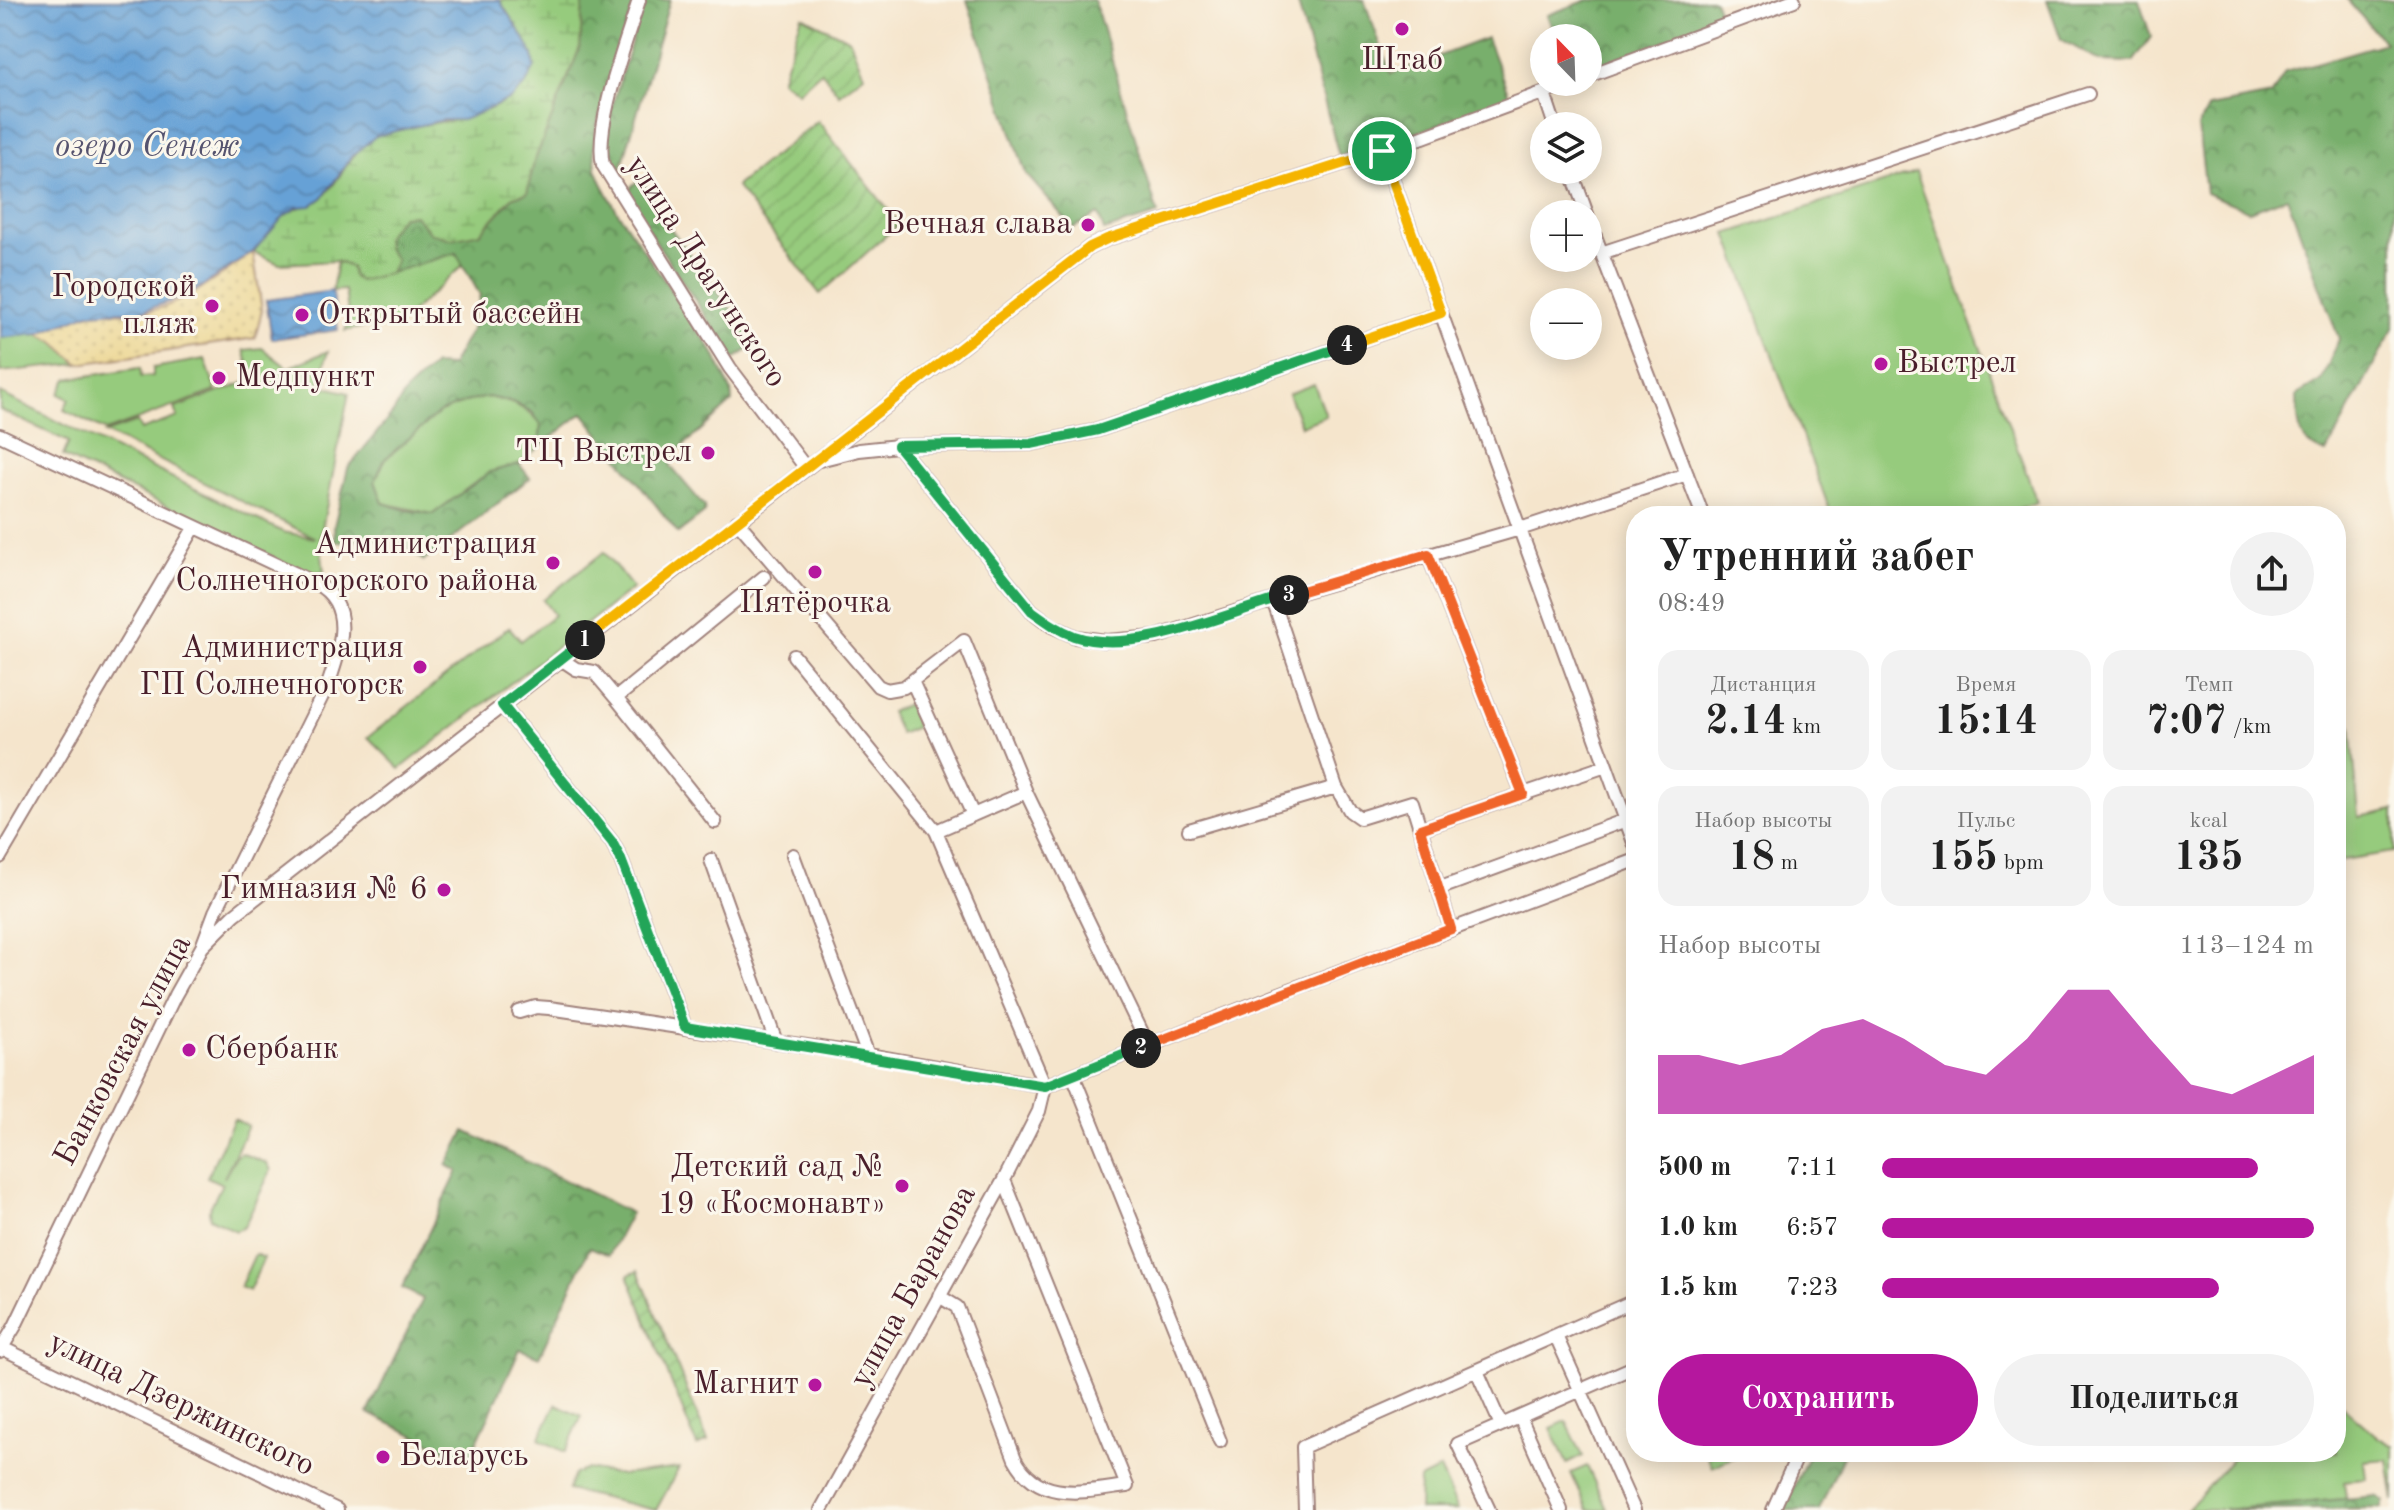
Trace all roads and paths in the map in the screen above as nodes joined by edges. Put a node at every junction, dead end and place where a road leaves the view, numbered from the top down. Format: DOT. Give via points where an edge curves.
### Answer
graph roads {
  1 [pos="639,0"];
  2 [pos="1794,0"];
  3 [pos="1602,71"];
  4 [pos="2088,94"];
  5 [pos="1536,96"];
  6 [pos="1382,151"];
  7 [pos="1602,253"];
  8 [pos="1602,256"];
  9 [pos="1441,313"];
  10 [pos="0,435"];
  11 [pos="898,446"];
  12 [pos="810,464"];
  13 [pos="1687,474"];
  14 [pos="1699,506"];
  15 [pos="737,521"];
  16 [pos="194,528"];
  17 [pos="1520,529"];
  18 [pos="1428,554"];
  19 [pos="764,577"];
  20 [pos="1273,600"];
  21 [pos="794,656"];
  22 [pos="561,659"];
  23 [pos="912,681"];
  24 [pos="616,698"];
  25 [pos="502,705"];
  26 [pos="1606,766"];
  27 [pos="1336,787"];
  28 [pos="1026,792"];
  29 [pos="1523,794"];
  30 [pos="973,815"];
  31 [pos="1626,820"];
  32 [pos="715,822"];
  33 [pos="1420,829"];
  34 [pos="1189,830"];
  35 [pos="936,831"];
  36 [pos="793,855"];
  37 [pos="0,857"];
  38 [pos="711,860"];
  39 [pos="1626,864"];
  40 [pos="1438,889"];
  41 [pos="1451,929"];
  42 [pos="202,947"];
  43 [pos="519,1012"];
  44 [pos="685,1027"];
  45 [pos="776,1042"];
  46 [pos="1148,1045"];
  47 [pos="868,1055"];
  48 [pos="1073,1075"];
  49 [pos="1045,1086"];
  50 [pos="1004,1180"];
  51 [pos="939,1296"];
  52 [pos="1626,1304"];
  53 [pos="1556,1336"];
  54 [pos="1,1349"];
  55 [pos="1626,1370"];
  56 [pos="1477,1371"];
  57 [pos="1580,1390"];
  58 [pos="1520,1417"];
  59 [pos="1501,1425"];
  60 [pos="1220,1441"];
  61 [pos="1795,1462"];
  62 [pos="337,1510"];
  63 [pos="821,1510"];
  64 [pos="1305,1510"];
  65 [pos="1489,1510"];
  66 [pos="1561,1510"];
  67 [pos="1634,1510"];
  68 [pos="1773,1510"];
  1 -- 12 [label="street, улица Драгунского" via="602,127 603,165 730,368"];
  2 -- 3 [label="street"];
  4 -- 7 [label="street"];
  5 -- 6 [label="street, Банковская улица"];
  6 -- 9 [label="street"];
  6 -- 12 [label="street, Банковская улица" via="1090,247"];
  8 -- 13 [label="street"];
  9 -- 11 [label="street" via="1098,430 1031,444"];
  9 -- 17 [label="street"];
  10 -- 16 [label="street"];
  11 -- 12 [label="street"];
  11 -- 20 [label="street" via="1032,611 1076,637 1156,637"];
  12 -- 15 [label="street, Банковская улица"];
  13 -- 14 [label="street"];
  13 -- 17 [label="street"];
  15 -- 22 [label="street, Банковская улица"];
  15 -- 23 [label="street" via="878,686 897,690"];
  16 -- 37 [label="street"];
  16 -- 42 [label="street" via="327,589 341,615 342,635 329,682"];
  17 -- 18 [label="street"];
  17 -- 26 [label="street"];
  18 -- 20 [label="street"];
  18 -- 29 [label="street"];
  19 -- 24 [label="street"];
  20 -- 27 [label="street"];
  21 -- 35 [label="street"];
  22 -- 24 [label="street" via="594,672"];
  22 -- 25 [label="street, Банковская улица"];
  23 -- 28 [label="street" via="964,641"];
  23 -- 30 [label="street"];
  24 -- 32 [label="street"];
  25 -- 42 [label="street, Банковская улица" via="234,915"];
  25 -- 44 [label="street" via="616,849"];
  26 -- 29 [label="street"];
  26 -- 31 [label="street"];
  27 -- 33 [label="street" via="1360,818 1412,802"];
  27 -- 34 [label="street"];
  28 -- 30 [label="street"];
  28 -- 46 [label="street"];
  29 -- 33 [label="street"];
  30 -- 35 [label="street"];
  31 -- 40 [label="street"];
  33 -- 40 [label="street"];
  35 -- 49 [label="street"];
  36 -- 47 [label="street"];
  38 -- 45 [label="street"];
  39 -- 41 [label="street"];
  40 -- 41 [label="street"];
  41 -- 46 [label="street"];
  42 -- 54 [label="street, Банковская улица"];
  43 -- 44 [label="street" via="549,1008"];
  44 -- 45 [label="street"];
  45 -- 47 [label="street"];
  46 -- 48 [label="street"];
  47 -- 49 [label="street"];
  48 -- 49 [label="street"];
  48 -- 60 [label="street"];
  49 -- 50 [label="street, улица Баранова" via="1039,1111"];
  50 -- 51 [label="street, улица Баранова"];
  50 -- 51 [label="street" via="1127,1486 1069,1493 1030,1480 1015,1459 957,1307"];
  51 -- 63 [label="street, улица Баранова"];
  52 -- 53 [label="street"];
  53 -- 56 [label="street"];
  53 -- 57 [label="street"];
  54 -- 62 [label="street, улица Дзержинского"];
  55 -- 57 [label="street"];
  56 -- 59 [label="street"];
  56 -- 64 [label="street" via="1303,1447"];
  57 -- 58 [label="street"];
  57 -- 67 [label="street"];
  58 -- 59 [label="street"];
  58 -- 66 [label="street"];
  59 -- 65 [label="street" via="1458,1444"];
  61 -- 68 [label="street"];
}
